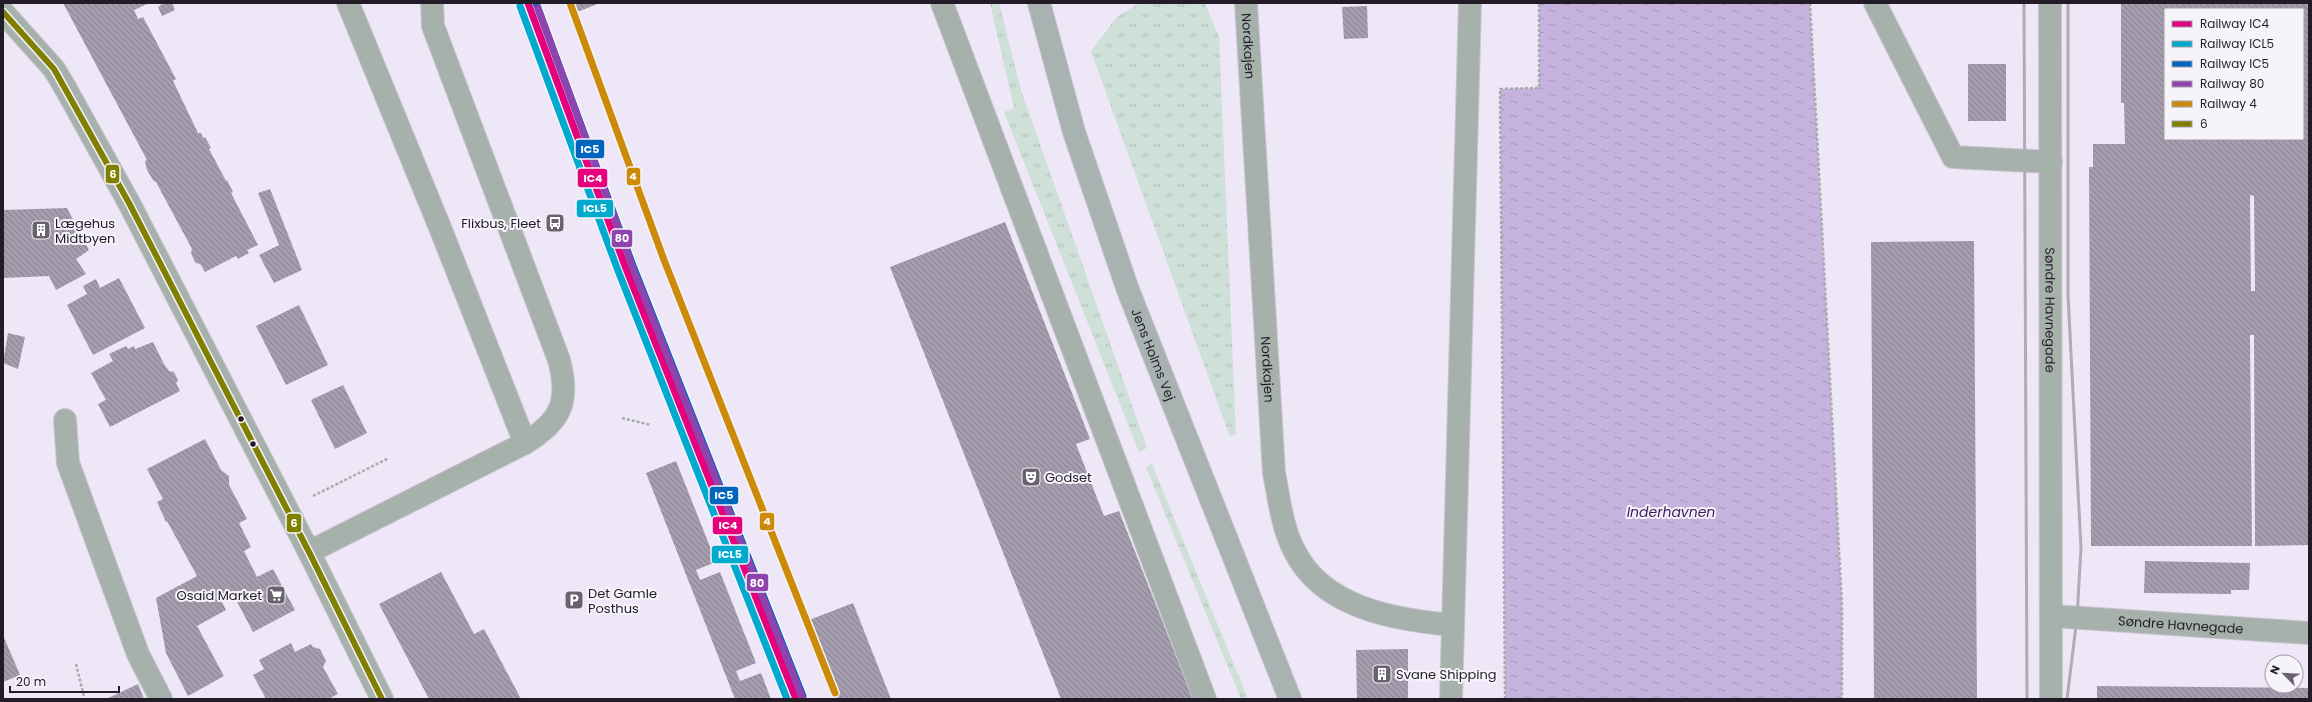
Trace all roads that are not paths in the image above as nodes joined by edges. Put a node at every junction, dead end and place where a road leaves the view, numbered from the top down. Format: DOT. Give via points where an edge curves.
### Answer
graph roads {
  1 [pos="348,3"];
  2 [pos="432,3"];
  3 [pos="942,3"];
  4 [pos="1038,3"];
  5 [pos="1246,3"];
  6 [pos="1470,3"];
  7 [pos="1875,3"];
  8 [pos="2050,3"];
  9 [pos="3,12"];
  10 [pos="2051,162"];
  11 [pos="65,420"];
  12 [pos="525,443"];
  13 [pos="309,552"];
  14 [pos="2052,616"];
  15 [pos="1453,624"];
  16 [pos="2309,633"];
  17 [pos="161,699"];
  18 [pos="382,699"];
  19 [pos="1205,699"];
  20 [pos="1290,699"];
  21 [pos="1451,699"];
  22 [pos="2051,699"];
  1 -- 12 [label="street"];
  2 -- 12 [label="street" via="433,26 562,372 562,400 552,422 545,430"];
  3 -- 19 [label="street"];
  4 -- 20 [label="main road, Jens Holms Vej" via="1074,132 1128,290"];
  5 -- 15 [label="street, Nordkajen" via="1274,473 1284,522 1294,550 1312,575 1328,591 1369,609 1417,621"];
  6 -- 15 [label="street"];
  7 -- 10 [label="street" via="1953,157"];
  8 -- 10 [label="street, Søndre Havnegade"];
  9 -- 13 [label="street" via="54,69 66,89 129,203"];
  10 -- 14 [label="street, Søndre Havnegade"];
  11 -- 17 [label="street" via="68,463 138,654"];
  12 -- 13 [label="street"];
  13 -- 18 [label="street"];
  14 -- 16 [label="street, Søndre Havnegade"];
  14 -- 22 [label="street, Søndre Havnegade"];
  15 -- 21 [label="street"];
}
